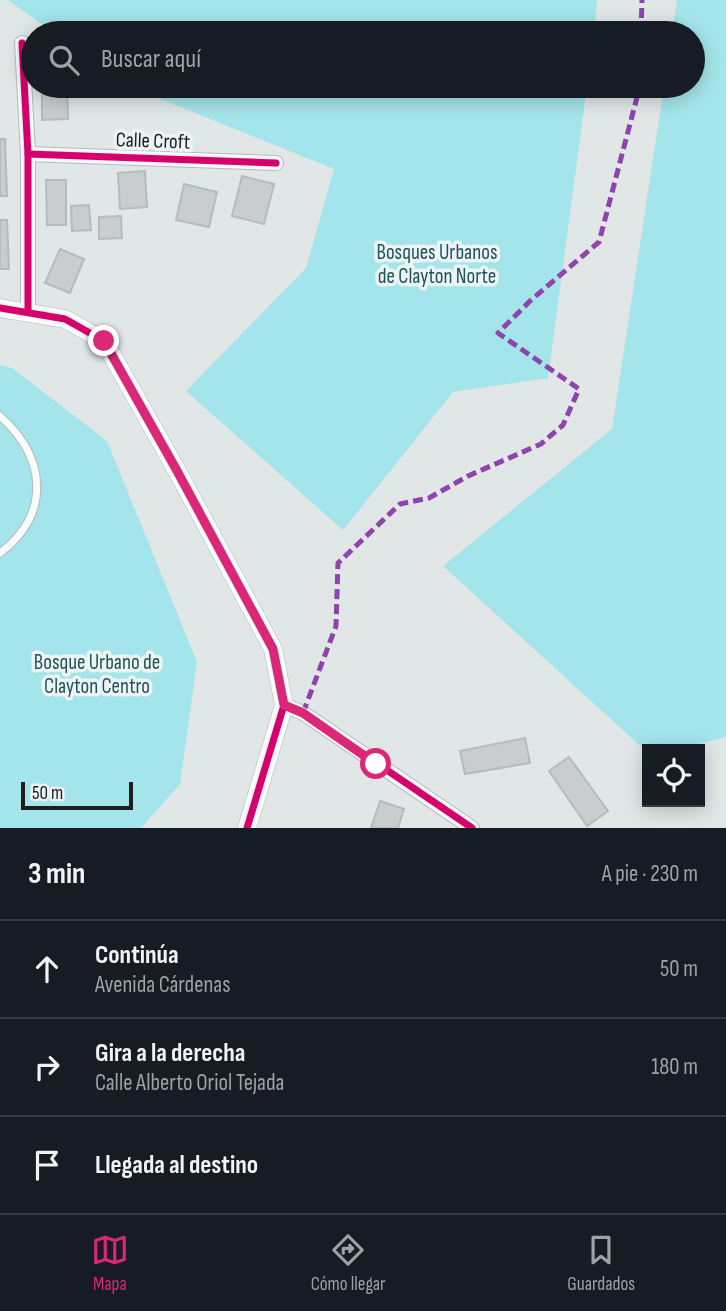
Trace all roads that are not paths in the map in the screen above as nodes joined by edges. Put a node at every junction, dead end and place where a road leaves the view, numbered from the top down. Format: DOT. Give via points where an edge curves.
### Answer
graph roads {
  1 [pos="25,98"];
  2 [pos="28,154"];
  3 [pos="276,163"];
  4 [pos="0,309"];
  5 [pos="28,311"];
  6 [pos="0,416"];
  7 [pos="0,553"];
  8 [pos="284,705"];
  9 [pos="470,827"];
  10 [pos="247,828"];
  1 -- 2 [label="street"];
  2 -- 3 [label="street, Calle Croft"];
  2 -- 5 [label="street"];
  4 -- 5 [label="street"];
  5 -- 8 [label="street" via="65,319 104,341 273,649"];
  6 -- 7 [label="lane" via="25,446 38,484 27,526"];
  8 -- 9 [label="street" via="303,713"];
  8 -- 10 [label="street"];
}
